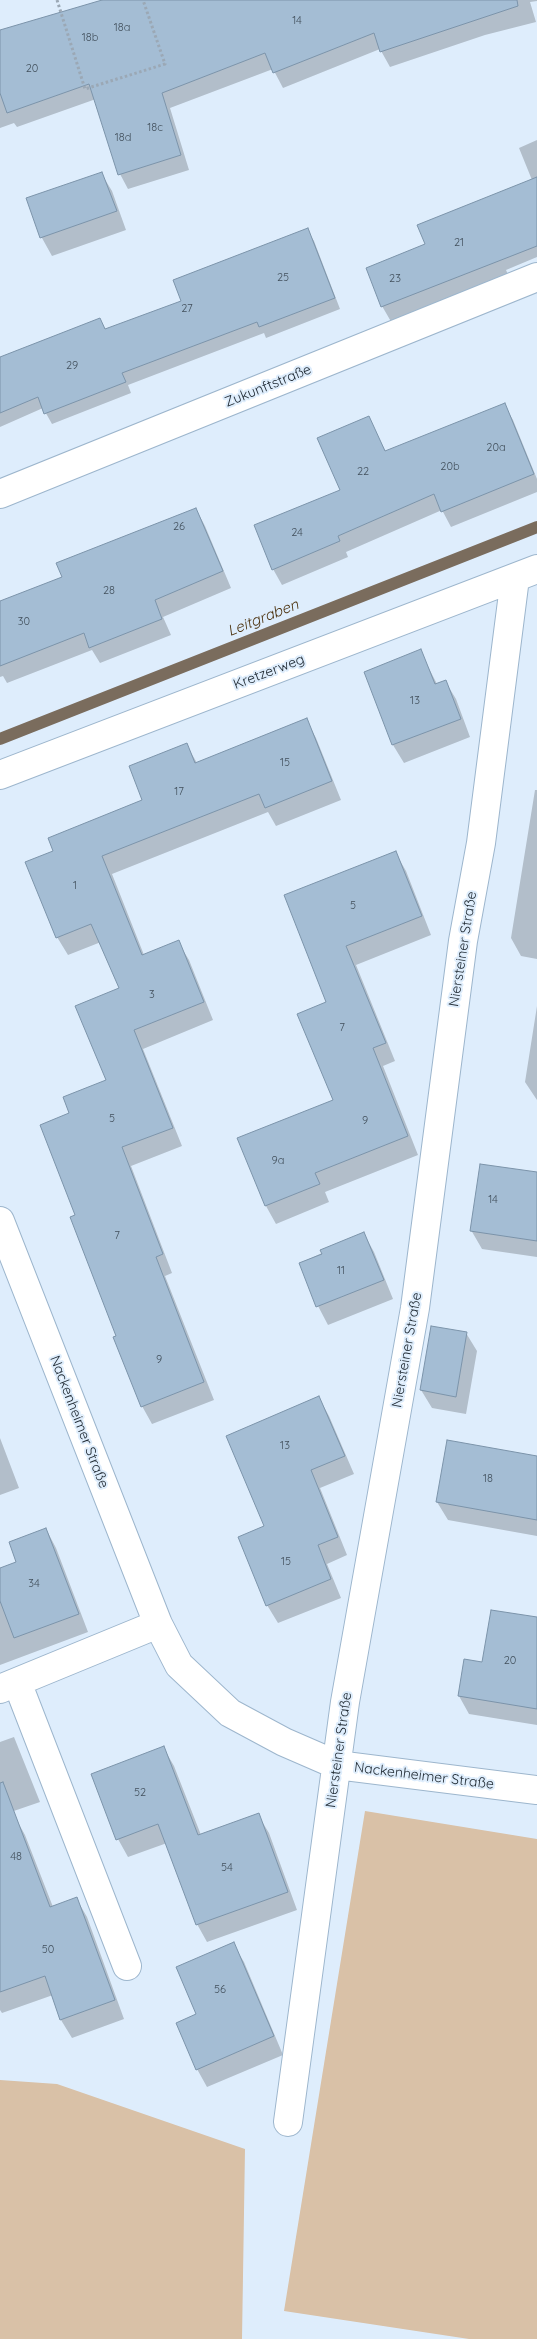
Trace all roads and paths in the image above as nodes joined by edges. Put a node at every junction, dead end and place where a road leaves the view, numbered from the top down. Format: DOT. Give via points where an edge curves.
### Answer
graph roads {
  1 [pos="57,0"];
  2 [pos="143,0"];
  3 [pos="537,278"];
  4 [pos="0,494"];
  5 [pos="526,573"];
  6 [pos="0,775"];
  7 [pos="0,1221"];
  8 [pos="158,1624"];
  9 [pos="8,1685"];
  10 [pos="337,1765"];
  11 [pos="537,1790"];
  12 [pos="127,1966"];
  13 [pos="288,2122"];
  1 -- 2 [label="path" via="85,89 165,64"];
  3 -- 4 [label="street, Zukunftstraße"];
  5 -- 6 [label="street, Kretzerweg"];
  5 -- 10 [label="street, Niersteiner Straße" via="463,941 415,1308 345,1702"];
  7 -- 8 [label="street, Nackenheimer Straße"];
  8 -- 9 [label="street"];
  8 -- 10 [label="street, Nackenheimer Straße" via="179,1665 230,1713"];
  9 -- 12 [label="street"];
  10 -- 11 [label="street, Nackenheimer Straße"];
  10 -- 13 [label="street, Niersteiner Straße"];
}
